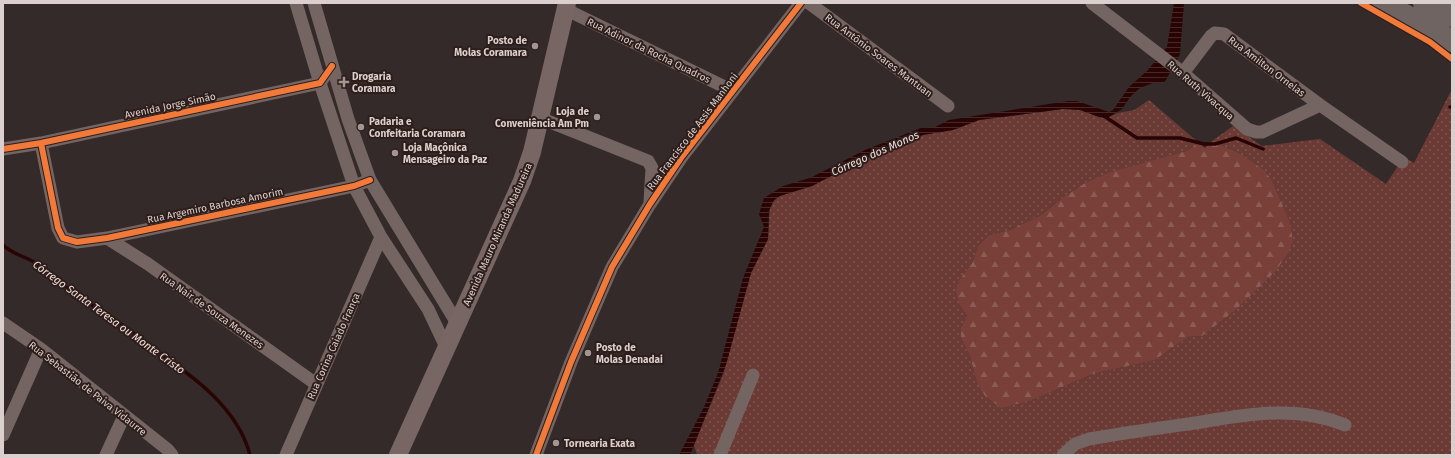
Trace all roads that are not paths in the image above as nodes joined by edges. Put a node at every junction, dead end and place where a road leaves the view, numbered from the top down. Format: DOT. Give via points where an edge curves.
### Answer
graph roads {
  1 [pos="296,3"];
  2 [pos="314,3"];
  3 [pos="801,3"];
  4 [pos="809,3"];
  5 [pos="1092,3"];
  6 [pos="1383,3"];
  7 [pos="1424,3"];
  8 [pos="566,6"];
  9 [pos="1452,16"];
  10 [pos="319,21"];
  11 [pos="304,26"];
  12 [pos="1452,41"];
  13 [pos="332,66"];
  14 [pos="1179,70"];
  15 [pos="320,83"];
  16 [pos="734,91"];
  17 [pos="948,106"];
  18 [pos="1320,106"];
  19 [pos="540,118"];
  20 [pos="41,143"];
  21 [pos="3,149"];
  22 [pos="1402,162"];
  23 [pos="370,180"];
  24 [pos="354,186"];
  25 [pos="650,204"];
  26 [pos="382,237"];
  27 [pos="107,238"];
  28 [pos="3,323"];
  29 [pos="457,323"];
  30 [pos="446,347"];
  31 [pos="41,349"];
  32 [pos="753,375"];
  33 [pos="316,384"];
  34 [pos="124,416"];
  35 [pos="1345,425"];
  36 [pos="3,435"];
  37 [pos="106,455"];
  38 [pos="172,455"];
  39 [pos="286,455"];
  40 [pos="398,455"];
  41 [pos="536,455"];
  42 [pos="720,455"];
  43 [pos="1063,455"];
  1 -- 11 [label="street"];
  2 -- 10 [label="street"];
  3 -- 16 [label="street, Rua Francisco de Assis Manhoni"];
  4 -- 17 [label="street, Rua Antônio Soares Mantuan"];
  5 -- 14 [label="street, Rua Ruth Vivacqua"];
  6 -- 12 [label="highway"];
  7 -- 9 [label="highway"];
  8 -- 16 [label="street, Rua Adinor da Rocha Quadros"];
  8 -- 19 [label="main road, Avenida Mauro Miranda Madureira"];
  10 -- 11 [label="street"];
  10 -- 13 [label="street"];
  11 -- 15 [label="street"];
  13 -- 15 [label="street"];
  13 -- 23 [label="street"];
  14 -- 18 [label="street, Rua Ruth Vivacqua" via="1252,131 1262,132"];
  14 -- 18 [label="street, Rua Amilton Ornelas" via="1211,36 1220,32"];
  15 -- 20 [label="street, Avenida Jorge Simão"];
  15 -- 24 [label="street"];
  16 -- 25 [label="street, Rua Francisco de Assis Manhoni"];
  18 -- 22 [label="street"];
  19 -- 25 [label="street" via="648,161 652,168"];
  19 -- 29 [label="main road, Avenida Mauro Miranda Madureira" via="522,181"];
  20 -- 21 [label="street, Avenida Jorge Simão"];
  20 -- 27 [label="street, Rua Argemiro Barbosa Amorim" via="58,228 63,238 77,242"];
  23 -- 24 [label="street, Rua Argemiro Barbosa Amorim"];
  23 -- 29 [label="street"];
  24 -- 26 [label="street"];
  24 -- 27 [label="street, Rua Argemiro Barbosa Amorim"];
  25 -- 41 [label="street, Rua Francisco de Assis Manhoni" via="612,267 571,362"];
  26 -- 30 [label="street" via="428,309"];
  26 -- 33 [label="street, Rua Corina Caiado França"];
  27 -- 33 [label="street, Rua Nair de Souza Menezes" via="148,264"];
  28 -- 31 [label="street, Rua Sebastião de Paiva Vidaurre"];
  29 -- 30 [label="main road, Avenida Mauro Miranda Madureira"];
  30 -- 40 [label="main road, Avenida Mauro Miranda Madureira"];
  31 -- 34 [label="street, Rua Sebastião de Paiva Vidaurre"];
  31 -- 36 [label="street"];
  32 -- 42 [label="street"];
  33 -- 39 [label="street, Rua Corina Caiado França"];
  34 -- 37 [label="street"];
  34 -- 38 [label="street, Rua Sebastião de Paiva Vidaurre"];
  35 -- 43 [label="street" via="1328,418 1300,412 1260,413 1090,439 1075,444"];
}
